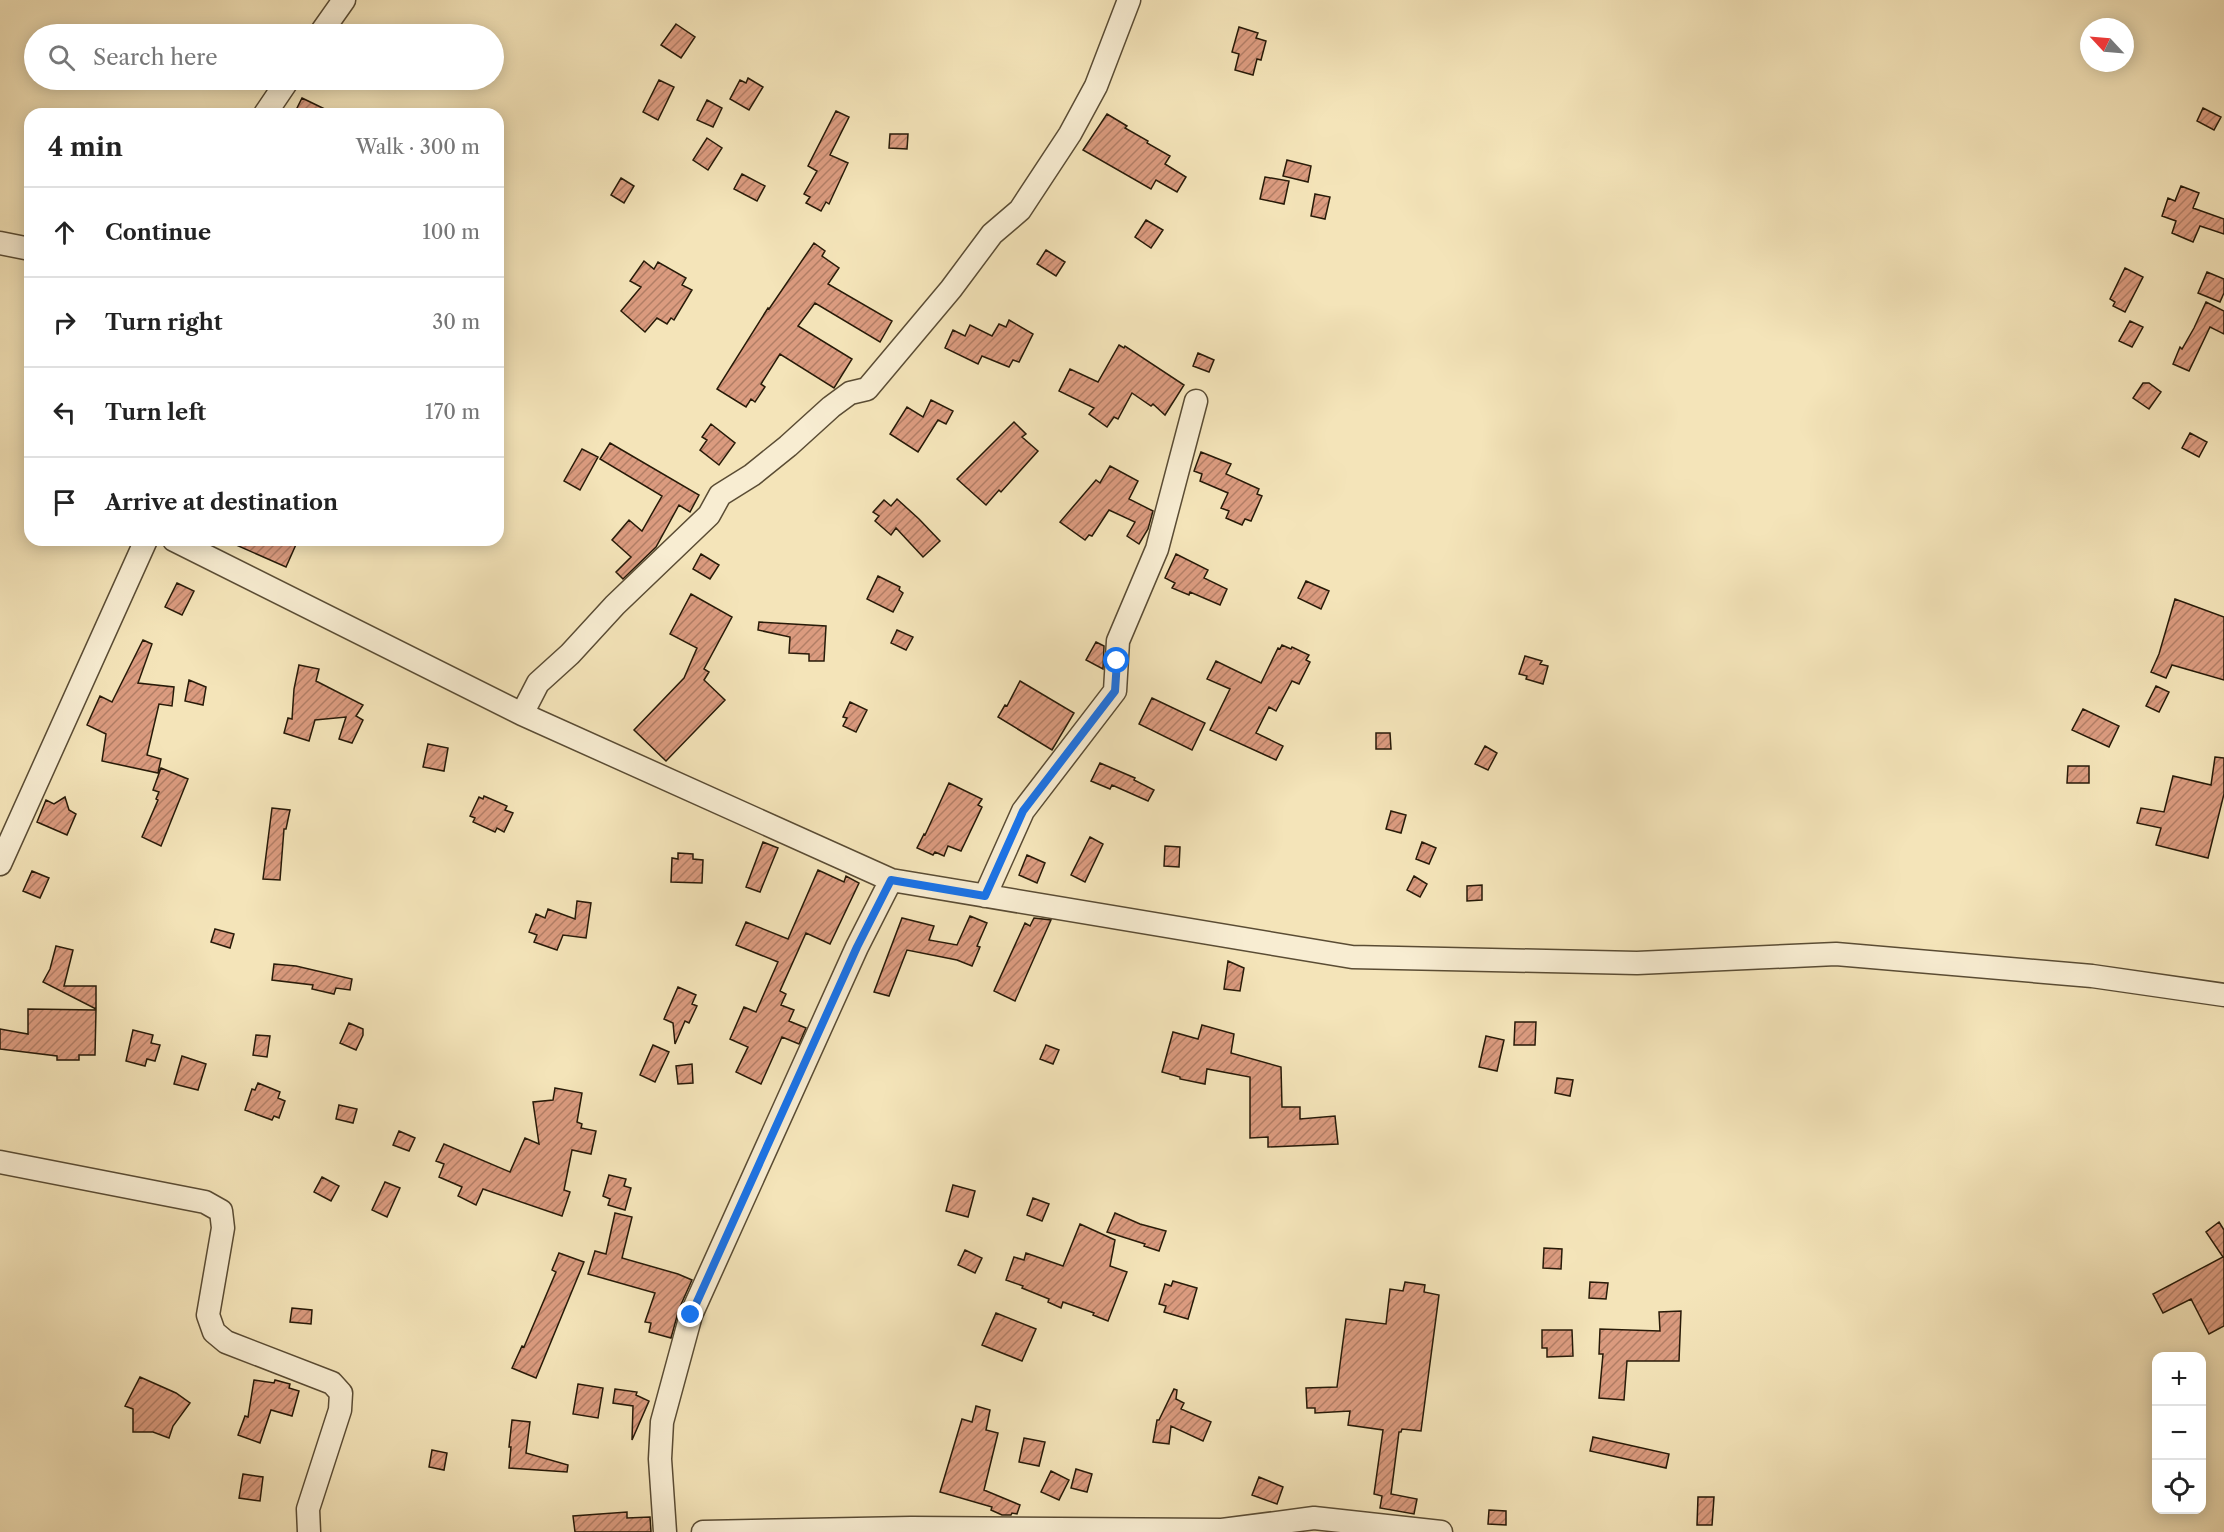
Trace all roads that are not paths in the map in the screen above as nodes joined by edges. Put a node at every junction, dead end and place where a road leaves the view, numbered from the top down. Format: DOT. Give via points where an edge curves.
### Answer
graph roads {
  1 [pos="344,0"];
  2 [pos="1128,0"];
  3 [pos="327,24"];
  4 [pos="281,90"];
  5 [pos="269,108"];
  6 [pos="0,243"];
  7 [pos="24,248"];
  8 [pos="1196,401"];
  9 [pos="143,546"];
  10 [pos="186,546"];
  11 [pos="522,714"];
  12 [pos="0,864"];
  13 [pos="891,880"];
  14 [pos="985,896"];
  15 [pos="2224,995"];
  16 [pos="0,1162"];
  17 [pos="309,1532"];
  18 [pos="665,1532"];
  19 [pos="703,1532"];
  20 [pos="1441,1532"];
  1 -- 3 [label="street"];
  2 -- 11 [label="street" via="1096,86 1020,210 992,234 867,388 850,393 788,446 720,495 710,515 538,683"];
  4 -- 5 [label="street"];
  6 -- 7 [label="street"];
  8 -- 14 [label="street" via="1157,549 1118,641 1115,691 1023,811"];
  9 -- 12 [label="street"];
  10 -- 11 [label="street"];
  11 -- 13 [label="street"];
  13 -- 14 [label="street"];
  13 -- 18 [label="street" via="691,1315 662,1422 660,1459"];
  14 -- 15 [label="street" via="1352,957 1637,963 1836,954 2092,976"];
  16 -- 17 [label="street" via="205,1202 221,1211 223,1228 208,1314 214,1332 226,1342 332,1383 341,1393 340,1410 308,1509"];
  19 -- 20 [label="street" via="911,1528 1222,1530 1314,1518"];
}
